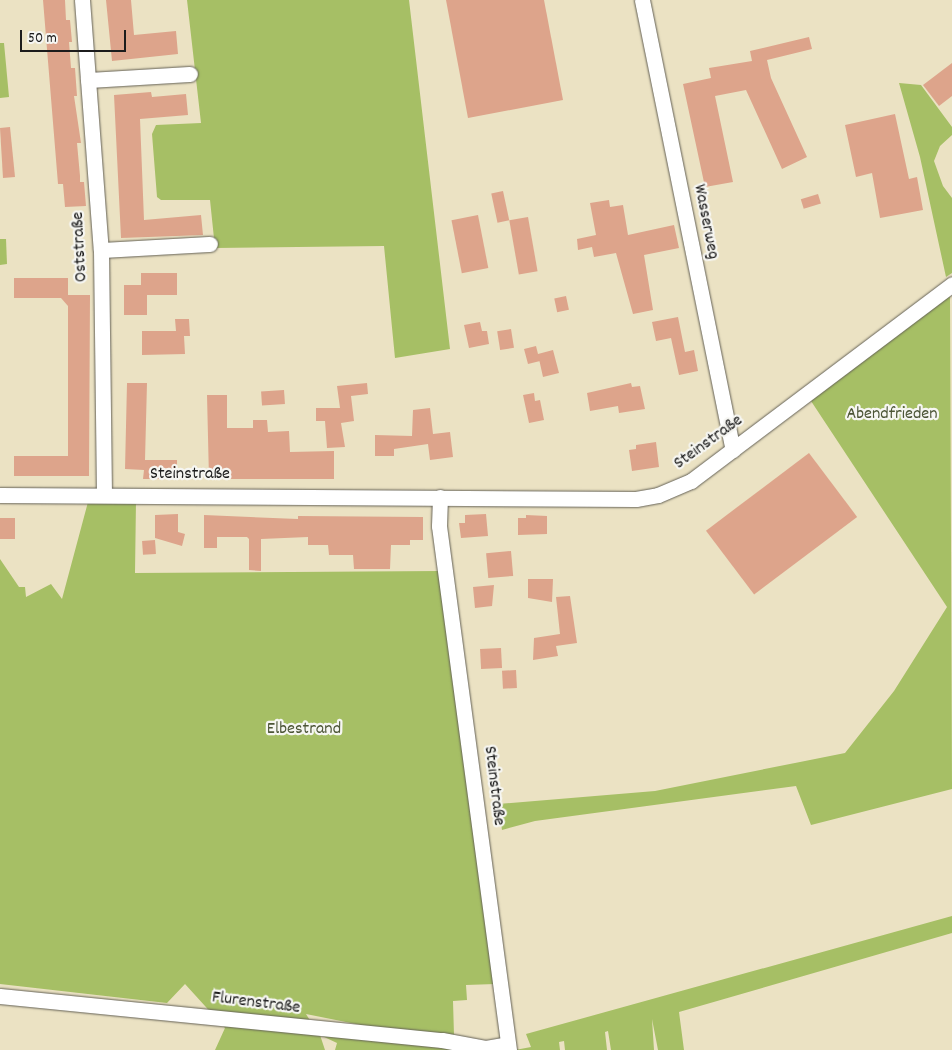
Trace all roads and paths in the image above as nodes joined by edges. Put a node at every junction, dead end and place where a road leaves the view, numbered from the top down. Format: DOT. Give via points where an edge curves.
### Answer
graph roads {
  1 [pos="82,0"];
  2 [pos="642,0"];
  3 [pos="190,74"];
  4 [pos="88,80"];
  5 [pos="210,244"];
  6 [pos="101,250"];
  7 [pos="952,284"];
  8 [pos="733,450"];
  9 [pos="104,493"];
  10 [pos="0,495"];
  11 [pos="440,497"];
  12 [pos="0,996"];
  13 [pos="508,1047"];
  1 -- 4 [label="street, Oststraße"];
  2 -- 8 [label="street, Wasserweg"];
  3 -- 4 [label="street"];
  4 -- 6 [label="street, Oststraße"];
  5 -- 6 [label="street"];
  6 -- 9 [label="street, Oststraße"];
  7 -- 8 [label="street, Steinstraße"];
  8 -- 11 [label="street, Steinstraße" via="683,485 636,499"];
  9 -- 10 [label="street, Steinstraße"];
  9 -- 11 [label="street, Steinstraße"];
  11 -- 13 [label="street, Steinstraße" via="439,526"];
  12 -- 13 [label="street, Flurenstraße" via="442,1040 486,1048"];
}
